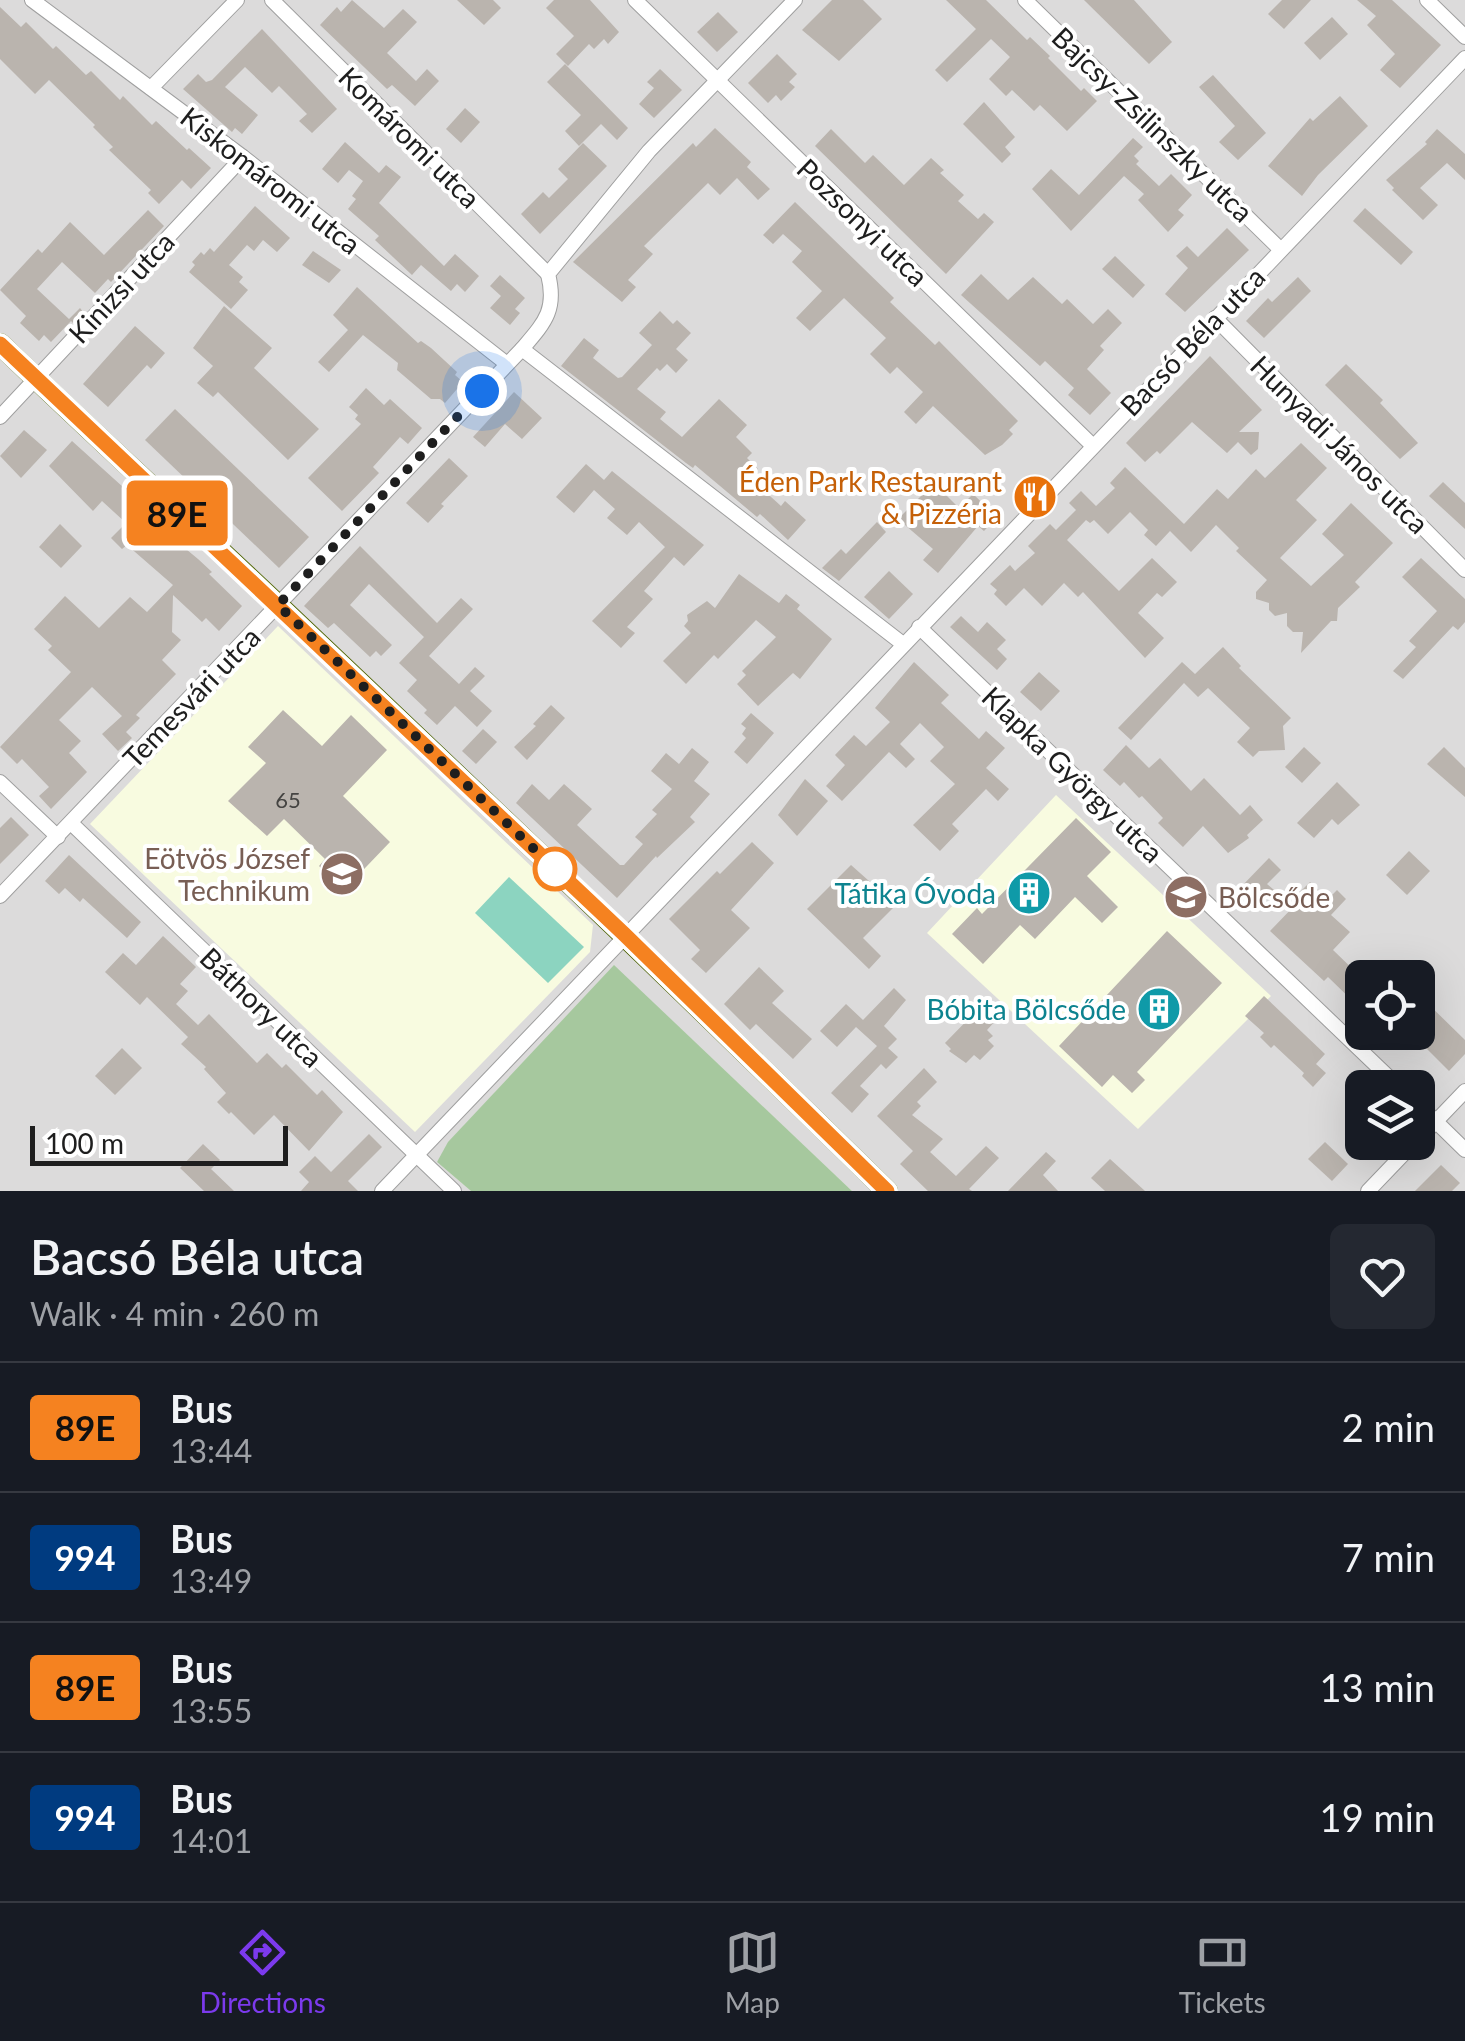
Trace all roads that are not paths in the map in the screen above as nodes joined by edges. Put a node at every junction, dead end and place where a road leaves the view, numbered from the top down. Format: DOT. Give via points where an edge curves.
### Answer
graph roads {
  1 [pos="32,0"];
  2 [pos="237,0"];
  3 [pos="272,0"];
  4 [pos="635,0"];
  5 [pos="795,0"];
  6 [pos="1025,0"];
  7 [pos="1427,0"];
  8 [pos="1465,37"];
  9 [pos="1465,58"];
  10 [pos="717,80"];
  11 [pos="151,88"];
  12 [pos="243,157"];
  13 [pos="1280,249"];
  14 [pos="548,274"];
  15 [pos="1216,318"];
  16 [pos="0,344"];
  17 [pos="522,349"];
  18 [pos="507,364"];
  19 [pos="36,378"];
  20 [pos="0,417"];
  21 [pos="1092,445"];
  22 [pos="1465,570"];
  23 [pos="278,605"];
  24 [pos="919,627"];
  25 [pos="902,644"];
  26 [pos="0,782"];
  27 [pos="71,823"];
  28 [pos="58,837"];
  29 [pos="0,896"];
  30 [pos="624,934"];
  31 [pos="1381,1070"];
  32 [pos="1465,1091"];
  33 [pos="1436,1121"];
  34 [pos="1465,1150"];
  35 [pos="416,1156"];
  36 [pos="1398,1160"];
  37 [pos="382,1191"];
  38 [pos="454,1191"];
  39 [pos="887,1191"];
  40 [pos="1368,1191"];
  1 -- 11 [label="street, Kiskomáromi utca"];
  2 -- 11 [label="street"];
  3 -- 14 [label="street, Komáromi utca"];
  4 -- 10 [label="street, Pozsonyi utca"];
  5 -- 10 [label="street"];
  6 -- 13 [label="street, Bajcsy-Zsilinszky utca"];
  7 -- 8 [label="street"];
  9 -- 13 [label="street, Bacsó Béla utca"];
  10 -- 14 [label="street"];
  10 -- 21 [label="street, Pozsonyi utca"];
  11 -- 12 [label="street, Kiskomáromi utca"];
  12 -- 18 [label="street, Kiskomáromi utca"];
  12 -- 19 [label="street, Kinizsi utca"];
  13 -- 15 [label="street, Bacsó Béla utca"];
  14 -- 17 [label="street, Temesvári utca" via="554,297 544,324"];
  15 -- 21 [label="street, Bacsó Béla utca"];
  15 -- 22 [label="street, Hunyadi János utca"];
  16 -- 19 [label="street"];
  17 -- 18 [label="street, Temesvári utca"];
  17 -- 25 [label="street"];
  18 -- 23 [label="street, Temesvári utca"];
  19 -- 20 [label="street, Kinizsi utca"];
  19 -- 23 [label="street"];
  21 -- 24 [label="street, Bacsó Béla utca"];
  23 -- 27 [label="street, Temesvári utca"];
  23 -- 30 [label="street"];
  24 -- 25 [label="street, Bacsó Béla utca"];
  24 -- 31 [label="street, Klapka György utca"];
  25 -- 30 [label="street, Bacsó Béla utca"];
  26 -- 28 [label="street"];
  27 -- 28 [label="street, Temesvári utca"];
  27 -- 35 [label="street, Báthory utca"];
  28 -- 29 [label="street, Temesvári utca"];
  30 -- 35 [label="street, Bacsó Béla utca"];
  30 -- 39 [label="street"];
  32 -- 33 [label="street"];
  33 -- 34 [label="street"];
  35 -- 37 [label="street, Bacsó Béla utca"];
  35 -- 38 [label="street, Báthory utca"];
  36 -- 40 [label="street"];
}
